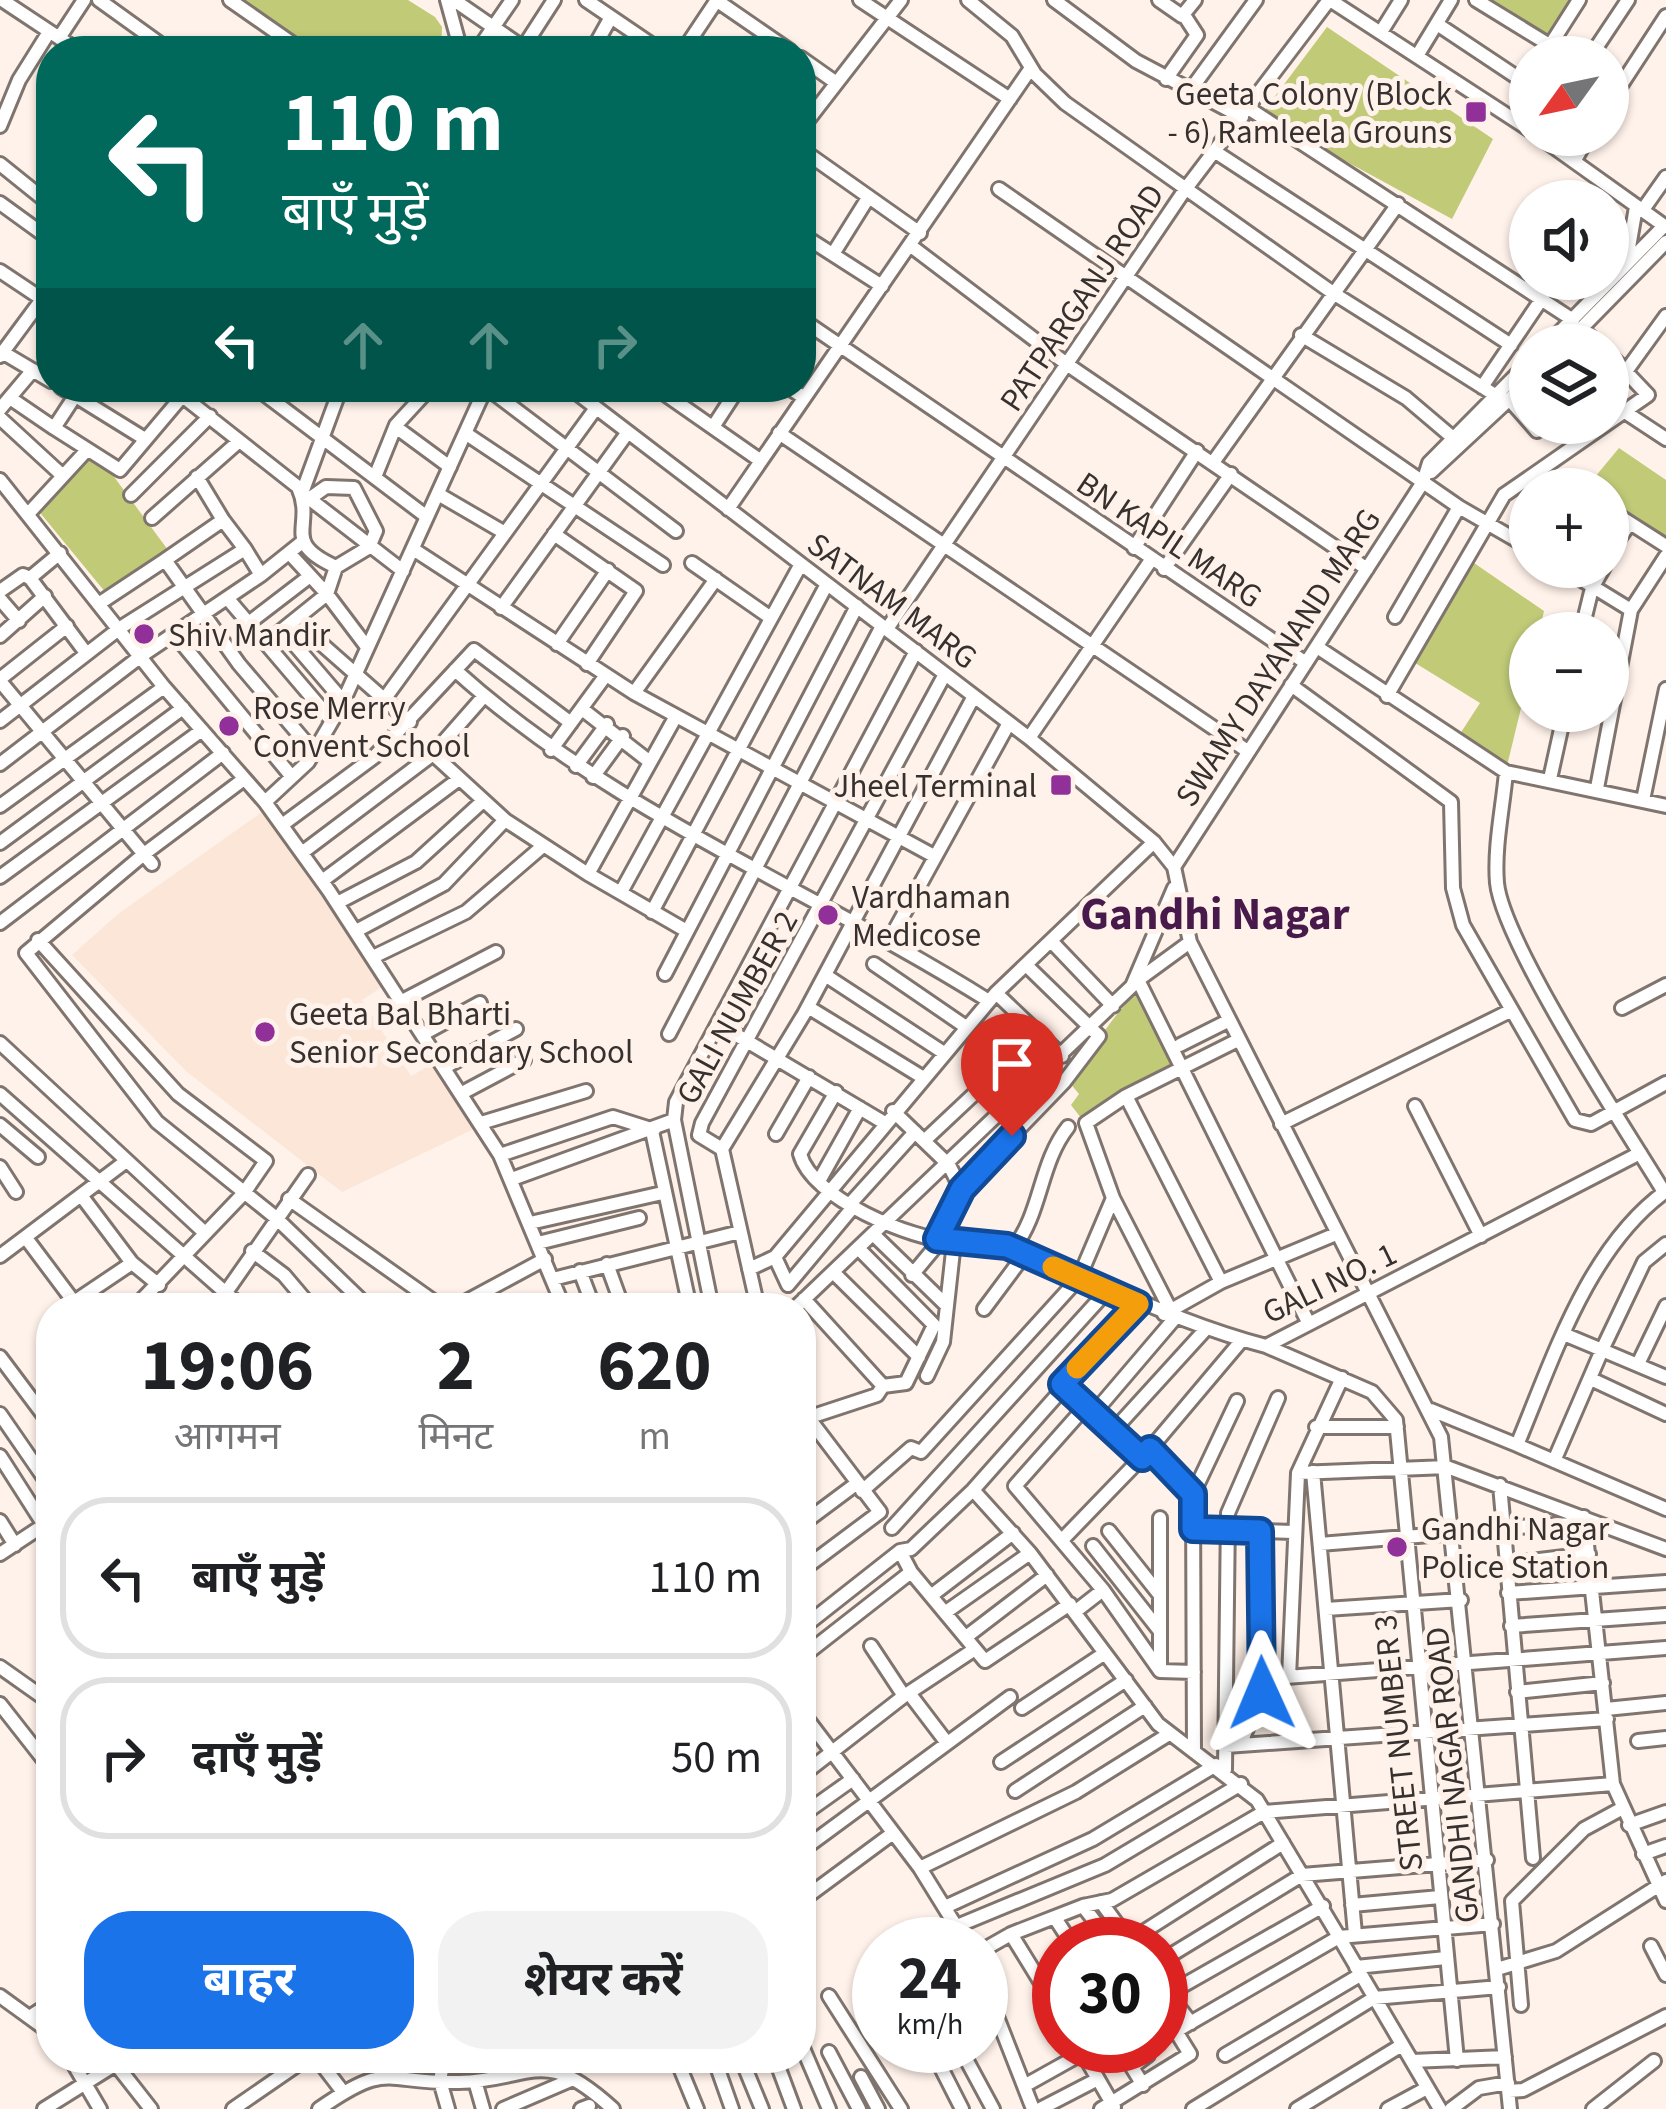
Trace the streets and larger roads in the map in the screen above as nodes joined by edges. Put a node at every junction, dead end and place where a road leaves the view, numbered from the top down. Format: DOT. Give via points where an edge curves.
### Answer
graph roads {
  1 [pos="2,0"];
  2 [pos="84,0"];
  3 [pos="99,0"];
  4 [pos="230,0"];
  5 [pos="450,0"];
  6 [pos="512,0"];
  7 [pos="554,0"];
  8 [pos="586,0"];
  9 [pos="717,0"];
  10 [pos="860,0"];
  11 [pos="901,0"];
  12 [pos="968,0"];
  13 [pos="1054,0"];
  14 [pos="1159,0"];
  15 [pos="1195,0"];
  16 [pos="1256,0"];
  17 [pos="1329,0"];
  18 [pos="1401,0"];
  19 [pos="1450,0"];
  20 [pos="1476,0"];
  21 [pos="1579,0"];
  22 [pos="1628,0"];
  23 [pos="1184,15"];
  24 [pos="1666,16"];
  25 [pos="611,17"];
  26 [pos="886,18"];
  27 [pos="1437,24"];
  28 [pos="494,28"];
  29 [pos="1381,32"];
  30 [pos="54,35"];
  31 [pos="149,36"];
  32 [pos="282,36"];
  33 [pos="458,36"];
  34 [pos="488,36"];
  35 [pos="506,36"];
  36 [pos="533,36"];
  37 [pos="600,36"];
  38 [pos="639,36"];
  39 [pos="693,36"];
  40 [pos="769,36"];
  41 [pos="1537,36"];
  42 [pos="1556,36"];
  43 [pos="1604,36"];
  44 [pos="1660,38"];
  45 [pos="1417,56"];
  46 [pos="36,58"];
  47 [pos="1031,68"];
  48 [pos="816,69"];
  49 [pos="1629,71"];
  50 [pos="1509,72"];
  51 [pos="1166,79"];
  52 [pos="835,82"];
  53 [pos="1189,92"];
  54 [pos="1010,99"];
  55 [pos="816,108"];
  56 [pos="1245,112"];
  57 [pos="1509,117"];
  58 [pos="0,126"];
  59 [pos="1214,151"];
  60 [pos="1569,156"];
  61 [pos="1577,156"];
  62 [pos="816,160"];
  63 [pos="1575,160"];
  64 [pos="0,164"];
  65 [pos="1666,177"];
  66 [pos="36,189"];
  67 [pos="998,189"];
  68 [pos="1184,191"];
  69 [pos="868,198"];
  70 [pos="0,203"];
  71 [pos="1398,204"];
  72 [pos="1639,209"];
  73 [pos="1665,226"];
  74 [pos="36,229"];
  75 [pos="920,233"];
  76 [pos="1666,242"];
  77 [pos="816,244"];
  78 [pos="911,246"];
  79 [pos="1629,248"];
  80 [pos="1363,252"];
  81 [pos="832,254"];
  82 [pos="1629,257"];
  83 [pos="1666,267"];
  84 [pos="0,271"];
  85 [pos="1642,272"];
  86 [pos="1509,275"];
  87 [pos="1128,276"];
  88 [pos="882,286"];
  89 [pos="36,290"];
  90 [pos="1333,293"];
  91 [pos="1547,300"];
  92 [pos="1596,300"];
  93 [pos="36,312"];
  94 [pos="1666,316"];
  95 [pos="1578,324"];
  96 [pos="816,329"];
  97 [pos="1301,335"];
  98 [pos="840,344"];
  99 [pos="1509,344"];
  100 [pos="1629,350"];
  101 [pos="1509,351"];
  102 [pos="1,354"];
  103 [pos="1068,365"];
  104 [pos="33,370"];
  105 [pos="36,372"];
  106 [pos="1275,375"];
  107 [pos="1629,375"];
  108 [pos="816,378"];
  109 [pos="1509,381"];
  110 [pos="1509,388"];
  111 [pos="1495,394"];
  112 [pos="71,402"];
  113 [pos="85,402"];
  114 [pos="172,402"];
  115 [pos="194,402"];
  116 [pos="335,402"];
  117 [pos="419,402"];
  118 [pos="479,402"];
  119 [pos="506,402"];
  120 [pos="588,402"];
  121 [pos="677,402"];
  122 [pos="729,402"];
  123 [pos="800,402"];
  124 [pos="278,403"];
  125 [pos="1509,406"];
  126 [pos="3,408"];
  127 [pos="596,408"];
  128 [pos="1629,409"];
  129 [pos="1629,415"];
  130 [pos="210,416"];
  131 [pos="713,427"];
  132 [pos="54,428"];
  133 [pos="397,428"];
  134 [pos="628,432"];
  135 [pos="465,433"];
  136 [pos="779,433"];
  137 [pos="1452,437"];
  138 [pos="1666,439"];
  139 [pos="145,440"];
  140 [pos="321,440"];
  141 [pos="237,443"];
  142 [pos="1577,444"];
  143 [pos="568,447"];
  144 [pos="87,450"];
  145 [pos="1197,451"];
  146 [pos="1005,460"];
  147 [pos="761,461"];
  148 [pos="1214,461"];
  149 [pos="451,467"];
  150 [pos="601,470"];
  151 [pos="1231,474"];
  152 [pos="63,476"];
  153 [pos="197,477"];
  154 [pos="375,477"];
  155 [pos="1424,479"];
  156 [pos="0,480"];
  157 [pos="540,483"];
  158 [pos="438,494"];
  159 [pos="131,495"];
  160 [pos="305,496"];
  161 [pos="575,505"];
  162 [pos="1459,507"];
  163 [pos="728,508"];
  164 [pos="28,514"];
  165 [pos="428,517"];
  166 [pos="152,518"];
  167 [pos="223,520"];
  168 [pos="1630,523"];
  169 [pos="1490,524"];
  170 [pos="676,531"];
  171 [pos="505,533"];
  172 [pos="554,534"];
  173 [pos="1509,535"];
  174 [pos="301,543"];
  175 [pos="370,546"];
  176 [pos="945,546"];
  177 [pos="1666,546"];
  178 [pos="1134,548"];
  179 [pos="245,549"];
  180 [pos="413,549"];
  181 [pos="60,553"];
  182 [pos="291,555"];
  183 [pos="1666,556"];
  184 [pos="165,560"];
  185 [pos="1151,560"];
  186 [pos="692,562"];
  187 [pos="801,564"];
  188 [pos="663,565"];
  189 [pos="336,567"];
  190 [pos="1164,569"];
  191 [pos="1367,569"];
  192 [pos="608,570"];
  193 [pos="403,571"];
  194 [pos="261,575"];
  195 [pos="310,576"];
  196 [pos="30,578"];
  197 [pos="716,579"];
  198 [pos="827,584"];
  199 [pos="469,586"];
  200 [pos="184,588"];
  201 [pos="1592,588"];
  202 [pos="327,594"];
  203 [pos="0,595"];
  204 [pos="45,596"];
  205 [pos="228,599"];
  206 [pos="100,603"];
  207 [pos="857,606"];
  208 [pos="501,608"];
  209 [pos="1631,610"];
  210 [pos="1587,612"];
  211 [pos="202,617"];
  212 [pos="1395,617"];
  213 [pos="771,618"];
  214 [pos="19,621"];
  215 [pos="250,622"];
  216 [pos="67,626"];
  217 [pos="885,627"];
  218 [pos="120,628"];
  219 [pos="175,634"];
  220 [pos="0,636"];
  221 [pos="317,640"];
  222 [pos="266,643"];
  223 [pos="557,644"];
  224 [pos="295,645"];
  225 [pos="1093,645"];
  226 [pos="367,646"];
  227 [pos="1317,647"];
  228 [pos="916,651"];
  229 [pos="86,653"];
  230 [pos="141,656"];
  231 [pos="1306,663"];
  232 [pos="587,664"];
  233 [pos="455,670"];
  234 [pos="945,674"];
  235 [pos="606,675"];
  236 [pos="355,678"];
  237 [pos="0,680"];
  238 [pos="1292,685"];
  239 [pos="164,686"];
  240 [pos="1666,689"];
  241 [pos="634,693"];
  242 [pos="484,696"];
  243 [pos="974,696"];
  244 [pos="1388,696"];
  245 [pos="344,701"];
  246 [pos="383,701"];
  247 [pos="21,706"];
  248 [pos="184,708"];
  249 [pos="582,709"];
  250 [pos="676,716"];
  251 [pos="0,721"];
  252 [pos="332,721"];
  253 [pos="410,722"];
  254 [pos="571,723"];
  255 [pos="1010,723"];
  256 [pos="607,724"];
  257 [pos="202,730"];
  258 [pos="42,731"];
  259 [pos="1560,732"];
  260 [pos="707,733"];
  261 [pos="623,736"];
  262 [pos="1029,738"];
  263 [pos="551,750"];
  264 [pos="1246,750"];
  265 [pos="739,751"];
  266 [pos="314,752"];
  267 [pos="223,753"];
  268 [pos="433,754"];
  269 [pos="64,757"];
  270 [pos="650,761"];
  271 [pos="0,764"];
  272 [pos="576,766"];
  273 [pos="771,770"];
  274 [pos="1506,772"];
  275 [pos="593,777"];
  276 [pos="82,778"];
  277 [pos="244,778"];
  278 [pos="292,778"];
  279 [pos="459,779"];
  280 [pos="1550,779"];
  281 [pos="798,784"];
  282 [pos="1598,788"];
  283 [pos="627,799"];
  284 [pos="1643,800"];
  285 [pos="102,801"];
  286 [pos="483,801"];
  287 [pos="265,802"];
  288 [pos="833,805"];
  289 [pos="0,806"];
  290 [pos="1666,806"];
  291 [pos="659,817"];
  292 [pos="505,820"];
  293 [pos="862,820"];
  294 [pos="282,825"];
  295 [pos="124,829"];
  296 [pos="695,836"];
  297 [pos="898,838"];
  298 [pos="1154,842"];
  299 [pos="0,843"];
  300 [pos="543,846"];
  301 [pos="303,852"];
  302 [pos="727,853"];
  303 [pos="934,856"];
  304 [pos="148,859"];
  305 [pos="1174,868"];
  306 [pos="755,869"];
  307 [pos="588,874"];
  308 [pos="0,877"];
  309 [pos="322,881"];
  310 [pos="1174,887"];
  311 [pos="791,889"];
  312 [pos="621,892"];
  313 [pos="338,903"];
  314 [pos="822,905"];
  315 [pos="652,911"];
  316 [pos="854,920"];
  317 [pos="0,923"];
  318 [pos="686,930"];
  319 [pos="356,932"];
  320 [pos="890,939"];
  321 [pos="38,940"];
  322 [pos="1051,940"];
  323 [pos="1190,942"];
  324 [pos="496,952"];
  325 [pos="373,957"];
  326 [pos="874,964"];
  327 [pos="1025,965"];
  328 [pos="665,974"];
  329 [pos="825,974"];
  330 [pos="1138,980"];
  331 [pos="1666,985"];
  332 [pos="993,997"];
  333 [pos="402,1001"];
  334 [pos="480,1003"];
  335 [pos="1113,1006"];
  336 [pos="808,1007"];
  337 [pos="1622,1008"];
  338 [pos="1510,1011"];
  339 [pos="1228,1021"];
  340 [pos="718,1024"];
  341 [pos="967,1027"];
  342 [pos="1091,1028"];
  343 [pos="516,1029"];
  344 [pos="1039,1033"];
  345 [pos="423,1034"];
  346 [pos="669,1034"];
  347 [pos="746,1039"];
  348 [pos="1238,1040"];
  349 [pos="0,1043"];
  350 [pos="1180,1045"];
  351 [pos="944,1053"];
  352 [pos="1062,1056"];
  353 [pos="778,1059"];
  354 [pos="524,1060"];
  355 [pos="445,1067"];
  356 [pos="1182,1068"];
  357 [pos="809,1077"];
  358 [pos="922,1077"];
  359 [pos="1666,1082"];
  360 [pos="586,1091"];
  361 [pos="836,1092"];
  362 [pos="462,1093"];
  363 [pos="0,1094"];
  364 [pos="1126,1096"];
  365 [pos="1414,1106"];
  366 [pos="860,1108"];
  367 [pos="1616,1110"];
  368 [pos="888,1117"];
  369 [pos="674,1120"];
  370 [pos="481,1124"];
  371 [pos="1281,1124"];
  372 [pos="0,1125"];
  373 [pos="1068,1126"];
  374 [pos="653,1131"];
  375 [pos="776,1134"];
  376 [pos="920,1137"];
  377 [pos="722,1149"];
  378 [pos="500,1155"];
  379 [pos="38,1156"];
  380 [pos="1644,1160"];
  381 [pos="125,1162"];
  382 [pos="949,1165"];
  383 [pos="0,1167"];
  384 [pos="308,1175"];
  385 [pos="512,1179"];
  386 [pos="99,1185"];
  387 [pos="824,1186"];
  388 [pos="962,1189"];
  389 [pos="16,1192"];
  390 [pos="244,1192"];
  391 [pos="1665,1192"];
  392 [pos="658,1193"];
  393 [pos="83,1198"];
  394 [pos="290,1198"];
  395 [pos="1113,1198"];
  396 [pos="852,1205"];
  397 [pos="275,1217"];
  398 [pos="639,1218"];
  399 [pos="530,1223"];
  400 [pos="886,1225"];
  401 [pos="740,1232"];
  402 [pos="205,1233"];
  403 [pos="1336,1234"];
  404 [pos="874,1235"];
  405 [pos="1481,1236"];
  406 [pos="26,1238"];
  407 [pos="944,1240"];
  408 [pos="696,1242"];
  409 [pos="538,1243"];
  410 [pos="1666,1244"];
  411 [pos="675,1247"];
  412 [pos="859,1249"];
  413 [pos="252,1251"];
  414 [pos="1019,1251"];
  415 [pos="0,1256"];
  416 [pos="775,1257"];
  417 [pos="182,1258"];
  418 [pos="545,1259"];
  419 [pos="1273,1260"];
  420 [pos="132,1263"];
  421 [pos="607,1264"];
  422 [pos="749,1269"];
  423 [pos="580,1271"];
  424 [pos="834,1273"];
  425 [pos="912,1275"];
  426 [pos="1079,1278"];
  427 [pos="1221,1282"];
  428 [pos="159,1285"];
  429 [pos="555,1285"];
  430 [pos="224,1290"];
  431 [pos="1106,1292"];
  432 [pos="67,1293"];
  433 [pos="87,1293"];
  434 [pos="156,1293"];
  435 [pos="222,1293"];
  436 [pos="227,1293"];
  437 [pos="299,1293"];
  438 [pos="354,1293"];
  439 [pos="422,1293"];
  440 [pos="482,1293"];
  441 [pos="552,1293"];
  442 [pos="558,1293"];
  443 [pos="588,1293"];
  444 [pos="618,1293"];
  445 [pos="686,1293"];
  446 [pos="708,1293"];
  447 [pos="755,1293"];
  448 [pos="812,1293"];
  449 [pos="1372,1302"];
  450 [pos="1138,1304"];
  451 [pos="946,1306"];
  452 [pos="1666,1306"];
  453 [pos="984,1309"];
  454 [pos="1170,1314"];
  455 [pos="816,1320"];
  456 [pos="1309,1324"];
  457 [pos="1204,1330"];
  458 [pos="1566,1335"];
  459 [pos="1242,1340"];
  460 [pos="1266,1346"];
  461 [pos="1602,1350"];
  462 [pos="0,1357"];
  463 [pos="919,1357"];
  464 [pos="1638,1364"];
  465 [pos="927,1376"];
  466 [pos="1666,1377"];
  467 [pos="1342,1378"];
  468 [pos="1591,1379"];
  469 [pos="1062,1384"];
  470 [pos="883,1386"];
  471 [pos="1278,1398"];
  472 [pos="1237,1401"];
  473 [pos="36,1405"];
  474 [pos="1090,1410"];
  475 [pos="1431,1410"];
  476 [pos="816,1412"];
  477 [pos="0,1414"];
  478 [pos="1666,1414"];
  479 [pos="1316,1427"];
  480 [pos="1397,1427"];
  481 [pos="816,1431"];
  482 [pos="1113,1431"];
  483 [pos="1517,1445"];
  484 [pos="1146,1454"];
  485 [pos="0,1456"];
  486 [pos="1554,1461"];
  487 [pos="36,1466"];
  488 [pos="1447,1467"];
  489 [pos="1401,1471"];
  490 [pos="1305,1473"];
  491 [pos="1500,1485"];
  492 [pos="859,1488"];
  493 [pos="974,1490"];
  494 [pos="1193,1494"];
  495 [pos="36,1506"];
  496 [pos="1666,1508"];
  497 [pos="880,1511"];
  498 [pos="816,1515"];
  499 [pos="1160,1518"];
  500 [pos="1584,1520"];
  501 [pos="0,1521"];
  502 [pos="892,1528"];
  503 [pos="1502,1528"];
  504 [pos="1193,1529"];
  505 [pos="1227,1530"];
  506 [pos="36,1531"];
  507 [pos="1109,1531"];
  508 [pos="1260,1531"];
  509 [pos="1013,1532"];
  510 [pos="1293,1532"];
  511 [pos="1454,1533"];
  512 [pos="1405,1535"];
  513 [pos="1063,1540"];
  514 [pos="1320,1544"];
  515 [pos="15,1545"];
  516 [pos="1093,1546"];
  517 [pos="1666,1549"];
  518 [pos="906,1550"];
  519 [pos="1030,1553"];
  520 [pos="1589,1554"];
  521 [pos="0,1555"];
  522 [pos="816,1560"];
  523 [pos="1505,1564"];
  524 [pos="911,1572"];
  525 [pos="1047,1575"];
  526 [pos="1666,1582"];
  527 [pos="1593,1587"];
  528 [pos="1102,1590"];
  529 [pos="1508,1593"];
  530 [pos="932,1595"];
  531 [pos="1160,1595"];
  532 [pos="1461,1600"];
  533 [pos="1411,1603"];
  534 [pos="1073,1608"];
  535 [pos="1326,1609"];
  536 [pos="946,1612"];
  537 [pos="1666,1615"];
  538 [pos="816,1618"];
  539 [pos="1596,1620"];
  540 [pos="1511,1626"];
  541 [pos="1160,1630"];
  542 [pos="966,1636"];
  543 [pos="816,1646"];
  544 [pos="871,1646"];
  545 [pos="1666,1648"];
  546 [pos="975,1649"];
  547 [pos="1105,1653"];
  548 [pos="1599,1654"];
  549 [pos="1515,1660"];
  550 [pos="1467,1664"];
  551 [pos="0,1667"];
  552 [pos="1417,1667"];
  553 [pos="1160,1671"];
  554 [pos="1194,1672"];
  555 [pos="1333,1674"];
  556 [pos="1289,1677"];
  557 [pos="1262,1678"];
  558 [pos="1126,1680"];
  559 [pos="1603,1683"];
  560 [pos="36,1688"];
  561 [pos="1517,1692"];
  562 [pos="907,1695"];
  563 [pos="1010,1697"];
  564 [pos="1666,1703"];
  565 [pos="0,1704"];
  566 [pos="1145,1706"];
  567 [pos="1022,1708"];
  568 [pos="1606,1714"];
  569 [pos="1521,1727"];
  570 [pos="816,1731"];
  571 [pos="1473,1732"];
  572 [pos="1169,1734"];
  573 [pos="1424,1735"];
  574 [pos="1666,1738"];
  575 [pos="1340,1740"];
  576 [pos="1638,1741"];
  577 [pos="946,1743"];
  578 [pos="1233,1746"];
  579 [pos="36,1747"];
  580 [pos="1194,1751"];
  581 [pos="833,1753"];
  582 [pos="1001,1762"];
  583 [pos="816,1765"];
  584 [pos="1220,1768"];
  585 [pos="853,1779"];
  586 [pos="1241,1784"];
  587 [pos="1612,1784"];
  588 [pos="1015,1791"];
  589 [pos="1526,1791"];
  590 [pos="1480,1793"];
  591 [pos="1429,1798"];
  592 [pos="869,1800"];
  593 [pos="816,1805"];
  594 [pos="1346,1805"];
  595 [pos="1622,1809"];
  596 [pos="1264,1812"];
  597 [pos="1666,1812"];
  598 [pos="1629,1825"];
  599 [pos="893,1832"];
  600 [pos="816,1840"];
  601 [pos="1283,1843"];
  602 [pos="1666,1846"];
  603 [pos="1643,1854"];
  604 [pos="1533,1858"];
  605 [pos="1487,1860"];
  606 [pos="1436,1864"];
  607 [pos="920,1868"];
  608 [pos="1349,1869"];
  609 [pos="1302,1875"];
  610 [pos="1662,1883"];
  611 [pos="816,1889"];
  612 [pos="1439,1897"];
  613 [pos="1666,1901"];
  614 [pos="1101,1902"];
  615 [pos="1352,1905"];
  616 [pos="1083,1906"];
  617 [pos="1323,1906"];
  618 [pos="945,1907"];
  619 [pos="951,1917"];
  620 [pos="979,1917"];
  621 [pos="1057,1917"];
  622 [pos="1091,1917"];
  623 [pos="1112,1917"];
  624 [pos="1169,1917"];
  625 [pos="1493,1924"];
  626 [pos="1032,1926"];
  627 [pos="1442,1928"];
  628 [pos="1011,1934"];
  629 [pos="1355,1934"];
  630 [pos="1008,1936"];
  631 [pos="1339,1937"];
  632 [pos="1188,1945"];
  633 [pos="1651,1946"];
  634 [pos="1446,1958"];
  635 [pos="1517,1964"];
  636 [pos="1032,1968"];
  637 [pos="1497,1969"];
  638 [pos="1358,1971"];
  639 [pos="1666,1976"];
  640 [pos="1188,1977"];
  641 [pos="1499,1987"];
  642 [pos="1450,1991"];
  643 [pos="0,1996"];
  644 [pos="829,1996"];
  645 [pos="1374,1998"];
  646 [pos="1521,2005"];
  647 [pos="36,2014"];
  648 [pos="1666,2016"];
  649 [pos="32,2017"];
  650 [pos="36,2020"];
  651 [pos="1188,2024"];
  652 [pos="1008,2045"];
  653 [pos="1402,2045"];
  654 [pos="829,2052"];
  655 [pos="1225,2055"];
  656 [pos="1505,2057"];
  657 [pos="1457,2060"];
  658 [pos="1412,2061"];
  659 [pos="1654,2061"];
  660 [pos="79,2073"];
  661 [pos="98,2073"];
  662 [pos="122,2073"];
  663 [pos="285,2073"];
  664 [pos="328,2073"];
  665 [pos="441,2073"];
  666 [pos="505,2073"];
  667 [pos="567,2073"];
  668 [pos="682,2073"];
  669 [pos="719,2073"];
  670 [pos="747,2073"];
  671 [pos="781,2073"];
  672 [pos="814,2073"];
  673 [pos="944,2073"];
  674 [pos="974,2073"];
  675 [pos="1045,2073"];
  676 [pos="1095,2073"];
  677 [pos="1136,2073"];
  678 [pos="1161,2073"];
  679 [pos="861,2077"];
  680 [pos="1098,2078"];
  681 [pos="475,2080"];
  682 [pos="573,2080"];
  683 [pos="440,2081"];
  684 [pos="85,2084"];
  685 [pos="1143,2085"];
  686 [pos="1024,2086"];
  687 [pos="1508,2087"];
  688 [pos="1427,2088"];
  689 [pos="343,2092"];
  690 [pos="1110,2107"];
  691 [pos="44,2109"];
  692 [pos="100,2109"];
  693 [pos="151,2109"];
  694 [pos="233,2109"];
  695 [pos="319,2109"];
  696 [pos="448,2109"];
  697 [pos="483,2109"];
  698 [pos="503,2109"];
  699 [pos="614,2109"];
  700 [pos="697,2109"];
  701 [pos="732,2109"];
  702 [pos="762,2109"];
  703 [pos="794,2109"];
  704 [pos="829,2109"];
  705 [pos="859,2109"];
  706 [pos="878,2109"];
  707 [pos="901,2109"];
  708 [pos="962,2109"];
  709 [pos="993,2109"];
  710 [pos="1036,2109"];
  711 [pos="1193,2109"];
  712 [pos="1297,2109"];
  713 [pos="1388,2109"];
  714 [pos="1440,2109"];
  715 [pos="1451,2109"];
  716 [pos="1510,2109"];
  717 [pos="1593,2109"];
  1 -- 30 [label="street"];
  2 -- 30 [label="street"];
  3 -- 31 [label="street"];
  4 -- 32 [label="street"];
  5 -- 28 [label="street"];
  5 -- 33 [label="street"];
  6 -- 28 [label="street"];
  7 -- 36 [label="street"];
  8 -- 25 [label="street"];
  9 -- 39 [label="street"];
  9 -- 40 [label="street"];
  10 -- 26 [label="street"];
  11 -- 26 [label="street"];
  12 -- 47 [label="street" via="1012,36"];
  13 -- 51 [label="street"];
  14 -- 23 [label="street"];
  15 -- 23 [label="street"];
  16 -- 53 [label="street"];
  17 -- 29 [label="street"];
  17 -- 56 [label="street, PATPARGANJ ROAD"];
  18 -- 29 [label="street"];
  19 -- 27 [label="street"];
  20 -- 41 [label="street"];
  21 -- 42 [label="street"];
  22 -- 43 [label="street"];
  23 -- 51 [label="street" via="1197,35"];
  24 -- 44 [label="street"];
  25 -- 37 [label="street"];
  25 -- 38 [label="street"];
  26 -- 52 [label="street"];
  26 -- 54 [label="street"];
  27 -- 45 [label="street"];
  27 -- 50 [label="street"];
  28 -- 34 [label="street"];
  28 -- 35 [label="street"];
  29 -- 45 [label="street"];
  44 -- 49 [label="street"];
  45 -- 57 [label="street"];
  46 -- 58 [label="street"];
  47 -- 54 [label="street"];
  47 -- 68 [label="street"];
  48 -- 52 [label="street"];
  51 -- 53 [label="street"];
  52 -- 55 [label="street"];
  53 -- 56 [label="street"];
  54 -- 75 [label="street"];
  56 -- 59 [label="street, PATPARGANJ ROAD"];
  56 -- 71 [label="street"];
  59 -- 68 [label="street, PATPARGANJ ROAD"];
  59 -- 80 [label="street"];
  60 -- 63 [label="street"];
  61 -- 63 [label="street"];
  62 -- 69 [label="street"];
  63 -- 72 [label="street"];
  64 -- 66 [label="street"];
  65 -- 72 [label="street"];
  67 -- 87 [label="street"];
  68 -- 87 [label="street, PATPARGANJ ROAD"];
  68 -- 90 [label="street"];
  69 -- 75 [label="street"];
  69 -- 81 [label="street"];
  70 -- 74 [label="street"];
  71 -- 80 [label="street"];
  71 -- 86 [label="street"];
  72 -- 73 [label="street"];
  72 -- 79 [label="street"];
  73 -- 82 [label="street"];
  75 -- 78 [label="street"];
  76 -- 85 [label="street"];
  77 -- 81 [label="street"];
  78 -- 88 [label="street"];
  78 -- 103 [label="street"];
  80 -- 90 [label="street"];
  80 -- 99 [label="street"];
  81 -- 88 [label="street"];
  83 -- 85 [label="street"];
  84 -- 89 [label="street"];
  85 -- 95 [label="street"];
  87 -- 103 [label="street, PATPARGANJ ROAD"];
  87 -- 106 [label="street"];
  88 -- 98 [label="street"];
  90 -- 97 [label="street"];
  90 -- 111 [label="street"];
  91 -- 95 [label="street"];
  92 -- 95 [label="street"];
  93 -- 102 [label="street"];
  94 -- 100 [label="street"];
  96 -- 98 [label="street, BN KAPIL MARG"];
  97 -- 106 [label="street"];
  97 -- 137 [label="street" via="1420,407"];
  98 -- 108 [label="street"];
  98 -- 146 [label="street, BN KAPIL MARG"];
  101 -- 111 [label="street"];
  102 -- 104 [label="street"];
  103 -- 145 [label="street"];
  103 -- 146 [label="street, PATPARGANJ ROAD"];
  104 -- 105 [label="street"];
  104 -- 126 [label="street"];
  106 -- 148 [label="street"];
  106 -- 155 [label="street"];
  107 -- 128 [label="street" via="1649,392"];
  109 -- 111 [label="street, SWAMY DAYANAND MARG"];
  110 -- 111 [label="street, SWAMY DAYANAND MARG"];
  111 -- 125 [label="street"];
  111 -- 137 [label="street, SWAMY DAYANAND MARG"];
  111 -- 155 [label="street, SWAMY DAYANAND MARG"];
  112 -- 132 [label="street"];
  113 -- 139 [label="street"];
  114 -- 139 [label="street"];
  115 -- 130 [label="street"];
  116 -- 140 [label="street"];
  117 -- 133 [label="street"];
  118 -- 135 [label="street"];
  119 -- 143 [label="street"];
  120 -- 127 [label="street, SATNAM MARG"];
  121 -- 131 [label="street"];
  122 -- 131 [label="street"];
  123 -- 136 [label="street"];
  124 -- 140 [label="street"];
  126 -- 132 [label="street"];
  126 -- 152 [label="street"];
  127 -- 134 [label="street, SATNAM MARG"];
  127 -- 143 [label="street"];
  129 -- 138 [label="street"];
  130 -- 141 [label="street"];
  130 -- 159 [label="street"];
  131 -- 147 [label="street"];
  132 -- 144 [label="street"];
  133 -- 149 [label="street"];
  133 -- 154 [label="street"];
  134 -- 150 [label="street"];
  134 -- 163 [label="street, SATNAM MARG"];
  135 -- 149 [label="street"];
  135 -- 157 [label="street"];
  136 -- 147 [label="street"];
  136 -- 176 [label="street"];
  137 -- 155 [label="street, SWAMY DAYANAND MARG"];
  139 -- 144 [label="street" via="121,470"];
  140 -- 154 [label="street"];
  140 -- 160 [label="street"];
  141 -- 153 [label="street"];
  141 -- 160 [label="street"];
  142 -- 169 [label="street" via="1504,495"];
  143 -- 150 [label="street"];
  143 -- 157 [label="street"];
  144 -- 152 [label="street"];
  145 -- 148 [label="street"];
  145 -- 178 [label="street"];
  146 -- 176 [label="street, PATPARGANJ ROAD"];
  146 -- 178 [label="street, BN KAPIL MARG"];
  147 -- 163 [label="street"];
  148 -- 151 [label="street"];
  149 -- 158 [label="street"];
  150 -- 161 [label="street"];
  150 -- 170 [label="street"];
  151 -- 190 [label="street"];
  151 -- 191 [label="street"];
  152 -- 164 [label="street"];
  153 -- 166 [label="street"];
  153 -- 167 [label="street"];
  154 -- 165 [label="street"];
  155 -- 162 [label="street"];
  155 -- 191 [label="street, SWAMY DAYANAND MARG"];
  156 -- 164 [label="street"];
  157 -- 161 [label="street"];
  157 -- 171 [label="street"];
  158 -- 165 [label="street"];
  158 -- 171 [label="street"];
  160 -- 174 [label="street"];
  160 -- 175 [label="street"];
  160 -- 175 [label="street" via="354,488 376,530"];
  161 -- 172 [label="street"];
  161 -- 188 [label="street"];
  162 -- 169 [label="street"];
  162 -- 212 [label="street"];
  163 -- 187 [label="street, SATNAM MARG"];
  164 -- 181 [label="street"];
  165 -- 180 [label="street"];
  167 -- 179 [label="street"];
  167 -- 184 [label="street"];
  168 -- 177 [label="street"];
  169 -- 173 [label="street"];
  169 -- 244 [label="street"];
  171 -- 199 [label="street"];
  172 -- 192 [label="street"];
  172 -- 208 [label="street"];
  174 -- 182 [label="street"];
  174 -- 189 [label="street"];
  175 -- 189 [label="street"];
  175 -- 193 [label="street"];
  176 -- 217 [label="street, PATPARGANJ ROAD"];
  176 -- 225 [label="street"];
  178 -- 185 [label="street, BN KAPIL MARG"];
  179 -- 194 [label="street"];
  179 -- 200 [label="street"];
  180 -- 193 [label="street"];
  180 -- 199 [label="street"];
  181 -- 196 [label="street"];
  181 -- 206 [label="street"];
  182 -- 194 [label="street"];
  182 -- 195 [label="street"];
  183 -- 209 [label="street"];
  184 -- 200 [label="street"];
  184 -- 206 [label="street"];
  185 -- 190 [label="street, BN KAPIL MARG"];
  185 -- 225 [label="street"];
  186 -- 197 [label="street"];
  187 -- 198 [label="street, SATNAM MARG"];
  187 -- 213 [label="street"];
  189 -- 202 [label="street"];
  190 -- 231 [label="street, BN KAPIL MARG"];
  191 -- 227 [label="street, SWAMY DAYANAND MARG"];
  192 -- 223 [label="street"];
  192 -- 232 [label="street" via="636,596"];
  193 -- 226 [label="street"];
  194 -- 205 [label="street"];
  195 -- 202 [label="street"];
  195 -- 215 [label="street"];
  196 -- 203 [label="street" via="23,575"];
  196 -- 204 [label="street"];
  197 -- 213 [label="street"];
  197 -- 241 [label="street"];
  198 -- 207 [label="street, SATNAM MARG"];
  198 -- 265 [label="street"];
  199 -- 208 [label="street"];
  199 -- 246 [label="street"];
  200 -- 211 [label="street"];
  200 -- 218 [label="street"];
  201 -- 209 [label="street"];
  201 -- 210 [label="street"];
  202 -- 222 [label="street"];
  202 -- 226 [label="street"];
  203 -- 214 [label="street"];
  204 -- 214 [label="street"];
  204 -- 216 [label="street"];
  205 -- 211 [label="street"];
  205 -- 215 [label="street"];
  206 -- 218 [label="street"];
  207 -- 217 [label="street, SATNAM MARG"];
  207 -- 273 [label="street"];
  208 -- 223 [label="street"];
  209 -- 282 [label="street"];
  211 -- 219 [label="street"];
  211 -- 266 [label="street"];
  213 -- 260 [label="street"];
  214 -- 220 [label="street"];
  215 -- 222 [label="street"];
  216 -- 229 [label="street"];
  216 -- 237 [label="street"];
  217 -- 228 [label="street, SATNAM MARG"];
  217 -- 281 [label="street, PATPARGANJ ROAD"];
  218 -- 229 [label="street"];
  218 -- 230 [label="street"];
  219 -- 230 [label="street"];
  219 -- 278 [label="street"];
  221 -- 236 [label="street"];
  222 -- 252 [label="street"];
  223 -- 232 [label="street"];
  224 -- 245 [label="street"];
  225 -- 262 [label="street"];
  225 -- 264 [label="street"];
  226 -- 236 [label="street"];
  227 -- 231 [label="street, SWAMY DAYANAND MARG"];
  227 -- 244 [label="street"];
  228 -- 234 [label="street, SATNAM MARG"];
  228 -- 288 [label="street"];
  229 -- 247 [label="street"];
  230 -- 239 [label="street"];
  230 -- 258 [label="street"];
  231 -- 238 [label="street, SWAMY DAYANAND MARG"];
  232 -- 235 [label="street"];
  233 -- 242 [label="street"];
  233 -- 253 [label="street"];
  233 -- 254 [label="street" via="474,650"];
  234 -- 243 [label="street, SATNAM MARG"];
  234 -- 293 [label="street, GALI NUMBER 2"];
  235 -- 241 [label="street"];
  235 -- 249 [label="street"];
  236 -- 245 [label="street"];
  236 -- 246 [label="street"];
  237 -- 247 [label="street"];
  238 -- 264 [label="street, SWAMY DAYANAND MARG"];
  238 -- 338 [label="street" via="1451,802 1456,902"];
  239 -- 248 [label="street"];
  239 -- 269 [label="street"];
  240 -- 284 [label="street"];
  241 -- 250 [label="street"];
  242 -- 263 [label="street"];
  242 -- 268 [label="street"];
  243 -- 255 [label="street, SATNAM MARG"];
  243 -- 297 [label="street"];
  244 -- 274 [label="street"];
  245 -- 252 [label="street"];
  246 -- 253 [label="street"];
  247 -- 251 [label="street"];
  247 -- 258 [label="street"];
  248 -- 257 [label="street"];
  248 -- 276 [label="street"];
  249 -- 254 [label="street"];
  249 -- 256 [label="street"];
  250 -- 260 [label="street"];
  250 -- 270 [label="street"];
  252 -- 266 [label="street"];
  253 -- 294 [label="street"];
  254 -- 263 [label="street"];
  255 -- 262 [label="street, SATNAM MARG"];
  255 -- 303 [label="street"];
  256 -- 261 [label="street"];
  256 -- 272 [label="street"];
  257 -- 267 [label="street"];
  257 -- 285 [label="street"];
  258 -- 269 [label="street"];
  258 -- 271 [label="street"];
  259 -- 280 [label="street"];
  260 -- 265 [label="street"];
  260 -- 291 [label="street"];
  261 -- 270 [label="street"];
  261 -- 275 [label="street"];
  262 -- 298 [label="street, SATNAM MARG"];
  263 -- 272 [label="street"];
  264 -- 305 [label="street, SWAMY DAYANAND MARG"];
  265 -- 273 [label="street"];
  265 -- 296 [label="street"];
  266 -- 278 [label="street"];
  267 -- 277 [label="street"];
  267 -- 295 [label="street"];
  268 -- 279 [label="street"];
  268 -- 301 [label="street"];
  269 -- 276 [label="street"];
  269 -- 289 [label="street"];
  270 -- 283 [label="street"];
  272 -- 275 [label="street"];
  273 -- 281 [label="street"];
  273 -- 302 [label="street"];
  274 -- 280 [label="street"];
  274 -- 367 [label="street" via="1500,898"];
  275 -- 283 [label="street"];
  276 -- 285 [label="street"];
  276 -- 299 [label="street"];
  277 -- 287 [label="street"];
  277 -- 304 [label="street"];
  278 -- 287 [label="street"];
  279 -- 286 [label="street"];
  279 -- 309 [label="street"];
  280 -- 282 [label="street"];
  281 -- 288 [label="street"];
  281 -- 306 [label="street, PATPARGANJ ROAD"];
  282 -- 284 [label="street"];
  283 -- 291 [label="street"];
  283 -- 307 [label="street"];
  284 -- 290 [label="street"];
  285 -- 295 [label="street"];
  285 -- 308 [label="street"];
  286 -- 292 [label="street"];
  286 -- 313 [label="street" via="416,862"];
  287 -- 294 [label="street"];
  288 -- 293 [label="street"];
  288 -- 311 [label="street"];
  291 -- 296 [label="street"];
  291 -- 312 [label="street"];
  292 -- 300 [label="street"];
  292 -- 319 [label="street" via="444,884"];
  293 -- 297 [label="street"];
  293 -- 314 [label="street, GALI NUMBER 2"];
  294 -- 301 [label="street"];
  295 -- 304 [label="street"];
  295 -- 317 [label="street"];
  296 -- 302 [label="street"];
  296 -- 315 [label="street"];
  297 -- 303 [label="street"];
  297 -- 316 [label="street"];
  298 -- 305 [label="street, SATNAM MARG"];
  298 -- 322 [label="street"];
  300 -- 307 [label="street"];
  300 -- 325 [label="street" via="466,912"];
  301 -- 309 [label="street"];
  302 -- 306 [label="street"];
  302 -- 318 [label="street"];
  303 -- 320 [label="street"];
  304 -- 321 [label="street"];
  305 -- 310 [label="street"];
  306 -- 311 [label="street"];
  306 -- 346 [label="street, PATPARGANJ ROAD"];
  307 -- 312 [label="street"];
  309 -- 313 [label="street"];
  310 -- 323 [label="street, GANDHI NAGAR ROAD"];
  310 -- 330 [label="street"];
  311 -- 314 [label="street"];
  311 -- 340 [label="street"];
  312 -- 315 [label="street"];
  313 -- 319 [label="street"];
  314 -- 316 [label="street"];
  314 -- 347 [label="street, GALI NUMBER 2"];
  315 -- 318 [label="street"];
  316 -- 320 [label="street"];
  316 -- 329 [label="street"];
  318 -- 328 [label="street"];
  319 -- 325 [label="street"];
  320 -- 332 [label="street"];
  321 -- 390 [label="street" via="27,956 138,1101"];
  321 -- 390 [label="street" via="178,1094 265,1158"];
  322 -- 327 [label="street"];
  322 -- 335 [label="street"];
  323 -- 330 [label="street"];
  323 -- 339 [label="street, GANDHI NAGAR ROAD"];
  324 -- 333 [label="street"];
  325 -- 333 [label="street"];
  326 -- 341 [label="street"];
  327 -- 332 [label="street"];
  327 -- 342 [label="street"];
  329 -- 336 [label="street"];
  329 -- 351 [label="street"];
  330 -- 335 [label="street"];
  330 -- 356 [label="street"];
  331 -- 337 [label="street"];
  332 -- 341 [label="street"];
  332 -- 344 [label="street"];
  333 -- 345 [label="street"];
  334 -- 345 [label="street"];
  335 -- 342 [label="street"];
  336 -- 353 [label="street"];
  336 -- 358 [label="street"];
  338 -- 367 [label="street" via="1580,1125"];
  338 -- 371 [label="street"];
  339 -- 348 [label="street, GANDHI NAGAR ROAD"];
  339 -- 350 [label="street"];
  340 -- 347 [label="street"];
  340 -- 369 [label="street"];
  341 -- 351 [label="street"];
  342 -- 352 [label="street"];
  342 -- 388 [label="street" via="1099,1036 1088,1054"];
  343 -- 355 [label="street"];
  344 -- 352 [label="street"];
  344 -- 376 [label="street"];
  345 -- 355 [label="street"];
  347 -- 353 [label="street"];
  347 -- 377 [label="street, GALI NUMBER 2" via="699,1136"];
  348 -- 356 [label="street"];
  348 -- 371 [label="street, GANDHI NAGAR ROAD"];
  349 -- 381 [label="street"];
  351 -- 358 [label="street"];
  352 -- 382 [label="street"];
  353 -- 357 [label="street"];
  353 -- 377 [label="street"];
  354 -- 362 [label="street"];
  355 -- 362 [label="street"];
  356 -- 364 [label="street"];
  356 -- 419 [label="street"];
  357 -- 361 [label="street"];
  357 -- 375 [label="street"];
  358 -- 368 [label="street"];
  359 -- 367 [label="street"];
  360 -- 370 [label="street"];
  361 -- 366 [label="street"];
  361 -- 387 [label="street" via="800,1154"];
  362 -- 370 [label="street"];
  363 -- 386 [label="street"];
  364 -- 395 [label="street" via="1086,1123"];
  364 -- 427 [label="street"];
  365 -- 405 [label="street"];
  366 -- 368 [label="street"];
  366 -- 387 [label="street"];
  367 -- 380 [label="street"];
  368 -- 376 [label="street"];
  368 -- 387 [label="street"];
  369 -- 374 [label="street"];
  369 -- 408 [label="street"];
  370 -- 378 [label="street"];
  371 -- 403 [label="street, GANDHI NAGAR ROAD"];
  372 -- 379 [label="street"];
  373 -- 414 [label="street" via="1046,1162"];
  374 -- 378 [label="street" via="613,1118"];
  374 -- 385 [label="street"];
  374 -- 411 [label="street"];
  376 -- 382 [label="street"];
  376 -- 396 [label="street"];
  377 -- 401 [label="street"];
  378 -- 385 [label="street"];
  380 -- 391 [label="street"];
  380 -- 405 [label="street, GALI NO. 1"];
  381 -- 386 [label="street"];
  381 -- 402 [label="street"];
  382 -- 388 [label="street"];
  382 -- 400 [label="street"];
  383 -- 389 [label="street"];
  384 -- 394 [label="street"];
  385 -- 399 [label="street"];
  386 -- 393 [label="street"];
  386 -- 417 [label="street"];
  387 -- 396 [label="street, GALI NO. 1"];
  387 -- 416 [label="street"];
  388 -- 407 [label="street"];
  390 -- 397 [label="street"];
  390 -- 402 [label="street"];
  391 -- 458 [label="street" via="1622,1230"];
  392 -- 399 [label="street"];
  393 -- 406 [label="street"];
  393 -- 420 [label="street"];
  394 -- 397 [label="street"];
  394 -- 439 [label="street"];
  395 -- 426 [label="street"];
  395 -- 454 [label="street"];
  396 -- 400 [label="street, GALI NO. 1"];
  396 -- 416 [label="street" via="788,1286"];
  397 -- 413 [label="street"];
  397 -- 438 [label="street"];
  398 -- 409 [label="street"];
  399 -- 409 [label="street"];
  400 -- 404 [label="street"];
  400 -- 407 [label="street, GALI NO. 1"];
  401 -- 408 [label="street"];
  401 -- 422 [label="street"];
  402 -- 417 [label="street"];
  403 -- 419 [label="street"];
  403 -- 449 [label="street, GANDHI NAGAR ROAD"];
  404 -- 412 [label="street"];
  404 -- 425 [label="street"];
  405 -- 449 [label="street, GALI NO. 1"];
  406 -- 415 [label="street"];
  406 -- 432 [label="street"];
  407 -- 414 [label="street, GALI NO. 1"];
  407 -- 425 [label="street"];
  407 -- 451 [label="street"];
  408 -- 411 [label="street"];
  408 -- 446 [label="street"];
  409 -- 418 [label="street"];
  410 -- 461 [label="street" via="1643,1262"];
  411 -- 421 [label="street"];
  411 -- 445 [label="street"];
  412 -- 424 [label="street"];
  412 -- 463 [label="street" via="934,1325"];
  413 -- 430 [label="street"];
  413 -- 437 [label="street"];
  414 -- 426 [label="street, GALI NO. 1"];
  414 -- 453 [label="street" via="1009,1283"];
  416 -- 422 [label="street"];
  417 -- 428 [label="street"];
  417 -- 430 [label="street"];
  418 -- 429 [label="street"];
  418 -- 440 [label="street"];
  419 -- 427 [label="street"];
  419 -- 456 [label="street"];
  420 -- 428 [label="street"];
  420 -- 433 [label="street"];
  421 -- 423 [label="street"];
  421 -- 444 [label="street"];
  422 -- 447 [label="street"];
  423 -- 429 [label="street"];
  423 -- 443 [label="street"];
  424 -- 448 [label="street"];
  424 -- 463 [label="street"];
  425 -- 451 [label="street"];
  426 -- 431 [label="street, GALI NO. 1"];
  426 -- 492 [label="street" via="921,1452 911,1448"];
  427 -- 454 [label="street"];
  428 -- 434 [label="street"];
  429 -- 441 [label="street"];
  429 -- 442 [label="street"];
  430 -- 435 [label="street"];
  430 -- 436 [label="street"];
  431 -- 450 [label="street, GALI NO. 1"];
  431 -- 502 [label="street"];
  449 -- 456 [label="street, GALI NO. 1"];
  449 -- 475 [label="street, GANDHI NAGAR ROAD"];
  450 -- 454 [label="street, GALI NO. 1"];
  450 -- 469 [label="street"];
  451 -- 465 [label="street" via="943,1342"];
  452 -- 464 [label="street"];
  454 -- 457 [label="street, GALI NO. 1"];
  454 -- 474 [label="street"];
  455 -- 470 [label="street"];
  456 -- 460 [label="street, GALI NO. 1"];
  457 -- 459 [label="street, GALI NO. 1"];
  457 -- 482 [label="street"];
  458 -- 461 [label="street"];
  458 -- 483 [label="street"];
  459 -- 460 [label="street, GALI NO. 1"];
  459 -- 484 [label="street"];
  460 -- 467 [label="street"];
  461 -- 464 [label="street"];
  461 -- 468 [label="street"];
  462 -- 473 [label="street"];
  463 -- 470 [label="street" via="906,1383"];
  464 -- 466 [label="street"];
  467 -- 479 [label="street"];
  467 -- 480 [label="street, STREET NUMBER 3" via="1393,1410"];
  468 -- 478 [label="street"];
  468 -- 486 [label="street"];
  469 -- 474 [label="street"];
  469 -- 493 [label="street"];
  470 -- 476 [label="street" via="877,1395"];
  471 -- 505 [label="street"];
  472 -- 494 [label="street"];
  474 -- 482 [label="street"];
  474 -- 513 [label="street" via="1016,1486"];
  475 -- 483 [label="street"];
  475 -- 488 [label="street, GANDHI NAGAR ROAD"];
  477 -- 487 [label="street"];
  479 -- 480 [label="street"];
  479 -- 490 [label="street"];
  480 -- 489 [label="street, STREET NUMBER 3"];
  481 -- 492 [label="street"];
  482 -- 484 [label="street"];
  483 -- 486 [label="street"];
  484 -- 494 [label="street"];
  484 -- 513 [label="street"];
  485 -- 495 [label="street"];
  486 -- 496 [label="street"];
  488 -- 489 [label="street"];
  488 -- 491 [label="street"];
  488 -- 511 [label="street, GANDHI NAGAR ROAD"];
  489 -- 490 [label="street"];
  489 -- 512 [label="street, STREET NUMBER 3"];
  490 -- 510 [label="street"];
  490 -- 514 [label="street"];
  491 -- 500 [label="street"];
  491 -- 503 [label="street"];
  492 -- 497 [label="street"];
  492 -- 498 [label="street"];
  493 -- 509 [label="street"];
  493 -- 518 [label="street"];
  494 -- 504 [label="street"];
  497 -- 502 [label="street"];
  497 -- 522 [label="street"];
  499 -- 531 [label="street"];
  500 -- 503 [label="street"];
  500 -- 517 [label="street"];
  500 -- 520 [label="street"];
  501 -- 515 [label="street"];
  502 -- 518 [label="street"];
  503 -- 523 [label="street"];
  504 -- 505 [label="street"];
  504 -- 554 [label="street"];
  505 -- 508 [label="street"];
  505 -- 578 [label="street"];
  506 -- 515 [label="street"];
  507 -- 531 [label="street"];
  508 -- 510 [label="street"];
  508 -- 557 [label="street"];
  509 -- 519 [label="street"];
  509 -- 530 [label="street"];
  510 -- 556 [label="street"];
  511 -- 512 [label="street"];
  511 -- 532 [label="street, GANDHI NAGAR ROAD"];
  512 -- 514 [label="street"];
  512 -- 533 [label="street, STREET NUMBER 3"];
  513 -- 528 [label="street"];
  514 -- 535 [label="street"];
  515 -- 521 [label="street"];
  516 -- 541 [label="street"];
  518 -- 524 [label="street"];
  518 -- 538 [label="street"];
  519 -- 525 [label="street"];
  519 -- 536 [label="street"];
  520 -- 523 [label="street"];
  520 -- 527 [label="street"];
  523 -- 529 [label="street"];
  524 -- 530 [label="street"];
  524 -- 543 [label="street"];
  525 -- 534 [label="street"];
  525 -- 542 [label="street"];
  526 -- 527 [label="street"];
  527 -- 529 [label="street"];
  527 -- 539 [label="street"];
  528 -- 534 [label="street"];
  528 -- 553 [label="street"];
  529 -- 540 [label="street"];
  530 -- 536 [label="street"];
  531 -- 541 [label="street"];
  532 -- 533 [label="street"];
  532 -- 550 [label="street, GANDHI NAGAR ROAD"];
  533 -- 535 [label="street"];
  533 -- 552 [label="street, STREET NUMBER 3"];
  534 -- 546 [label="street" via="988,1661"];
  534 -- 547 [label="street"];
  535 -- 555 [label="street"];
  536 -- 542 [label="street"];
  537 -- 539 [label="street"];
  539 -- 540 [label="street"];
  539 -- 548 [label="street"];
  540 -- 549 [label="street"];
  541 -- 553 [label="street"];
  542 -- 546 [label="street"];
  544 -- 562 [label="street"];
  545 -- 548 [label="street"];
  546 -- 562 [label="street"];
  547 -- 558 [label="street"];
  547 -- 567 [label="street"];
  548 -- 549 [label="street"];
  548 -- 559 [label="street"];
  549 -- 550 [label="street"];
  549 -- 561 [label="street"];
  550 -- 552 [label="street"];
  550 -- 571 [label="street, GANDHI NAGAR ROAD"];
  551 -- 560 [label="street"];
  552 -- 555 [label="street"];
  552 -- 573 [label="street, STREET NUMBER 3"];
  553 -- 554 [label="street"];
  554 -- 580 [label="street"];
  555 -- 556 [label="street"];
  555 -- 575 [label="street"];
  556 -- 557 [label="street"];
  557 -- 578 [label="street"];
  558 -- 566 [label="street"];
  558 -- 582 [label="street"];
  559 -- 561 [label="street"];
  559 -- 568 [label="street"];
  561 -- 569 [label="street"];
  562 -- 577 [label="street"];
  562 -- 581 [label="street"];
  563 -- 577 [label="street"];
  564 -- 568 [label="street"];
  565 -- 579 [label="street"];
  566 -- 572 [label="street"];
  566 -- 588 [label="street"];
  568 -- 569 [label="street"];
  568 -- 587 [label="street"];
  569 -- 571 [label="street"];
  569 -- 589 [label="street"];
  570 -- 581 [label="street"];
  571 -- 573 [label="street"];
  571 -- 590 [label="street, GANDHI NAGAR ROAD"];
  572 -- 580 [label="street"];
  572 -- 607 [label="street" via="1057,1802"];
  573 -- 575 [label="street"];
  573 -- 591 [label="street, STREET NUMBER 3"];
  574 -- 576 [label="street"];
  575 -- 578 [label="street"];
  575 -- 594 [label="street"];
  577 -- 592 [label="street"];
  578 -- 584 [label="street"];
  580 -- 584 [label="street"];
  581 -- 583 [label="street"];
  581 -- 585 [label="street"];
  584 -- 586 [label="street"];
  584 -- 618 [label="street" via="1093,1839"];
  585 -- 592 [label="street"];
  585 -- 593 [label="street"];
  586 -- 596 [label="street"];
  586 -- 620 [label="street" via="1105,1865"];
  587 -- 589 [label="street"];
  587 -- 595 [label="street"];
  589 -- 590 [label="street"];
  589 -- 604 [label="street"];
  590 -- 591 [label="street"];
  590 -- 605 [label="street, GANDHI NAGAR ROAD"];
  591 -- 594 [label="street"];
  591 -- 606 [label="street, STREET NUMBER 3"];
  592 -- 599 [label="street"];
  592 -- 600 [label="street"];
  594 -- 596 [label="street"];
  594 -- 608 [label="street"];
  595 -- 598 [label="street"];
  595 -- 635 [label="street" via="1584,1829 1512,1901"];
  596 -- 601 [label="street"];
  596 -- 614 [label="street"];
  597 -- 598 [label="street"];
  598 -- 603 [label="street"];
  599 -- 607 [label="street"];
  599 -- 611 [label="street"];
  601 -- 609 [label="street"];
  601 -- 624 [label="street"];
  602 -- 603 [label="street"];
  603 -- 610 [label="street"];
  605 -- 606 [label="street"];
  605 -- 625 [label="street, GANDHI NAGAR ROAD"];
  606 -- 608 [label="street"];
  606 -- 612 [label="street, STREET NUMBER 3"];
  607 -- 618 [label="street"];
  608 -- 609 [label="street"];
  608 -- 615 [label="street"];
  609 -- 617 [label="street"];
  609 -- 632 [label="street"];
  610 -- 613 [label="street"];
  610 -- 635 [label="street" via="1569,1945"];
  612 -- 615 [label="street"];
  612 -- 627 [label="street, STREET NUMBER 3"];
  614 -- 616 [label="street"];
  614 -- 623 [label="street"];
  615 -- 629 [label="street"];
  616 -- 621 [label="street"];
  616 -- 622 [label="street"];
  617 -- 631 [label="street"];
  617 -- 640 [label="street"];
  618 -- 619 [label="street"];
  625 -- 627 [label="street"];
  625 -- 637 [label="street, GANDHI NAGAR ROAD"];
  626 -- 628 [label="street"];
  627 -- 629 [label="street"];
  627 -- 634 [label="street, STREET NUMBER 3"];
  628 -- 630 [label="street"];
  628 -- 636 [label="street"];
  629 -- 631 [label="street"];
  631 -- 638 [label="street"];
  631 -- 651 [label="street"];
  633 -- 639 [label="street"];
  634 -- 638 [label="street"];
  634 -- 642 [label="street, STREET NUMBER 3"];
  635 -- 637 [label="street"];
  635 -- 646 [label="street"];
  637 -- 641 [label="street, GANDHI NAGAR ROAD"];
  638 -- 645 [label="street"];
  638 -- 655 [label="street"];
  641 -- 642 [label="street"];
  641 -- 656 [label="street, GANDHI NAGAR ROAD"];
  642 -- 645 [label="street"];
  642 -- 657 [label="street, STREET NUMBER 3"];
  643 -- 649 [label="street"];
  644 -- 707 [label="street"];
  645 -- 653 [label="street"];
  645 -- 711 [label="street"];
  647 -- 649 [label="street"];
  648 -- 687 [label="street" via="1523,2090"];
  649 -- 650 [label="street"];
  652 -- 686 [label="street"];
  653 -- 658 [label="street"];
  653 -- 712 [label="street"];
  654 -- 705 [label="street"];
  656 -- 657 [label="street"];
  656 -- 687 [label="street, GANDHI NAGAR ROAD"];
  657 -- 658 [label="street"];
  658 -- 688 [label="street"];
  659 -- 717 [label="street"];
  660 -- 684 [label="street"];
  661 -- 684 [label="street"];
  662 -- 693 [label="street"];
  663 -- 694 [label="street"];
  664 -- 689 [label="street"];
  665 -- 683 [label="street"];
  666 -- 681 [label="street"];
  667 -- 682 [label="street"];
  668 -- 700 [label="street"];
  669 -- 701 [label="street"];
  670 -- 702 [label="street"];
  671 -- 703 [label="street"];
  672 -- 704 [label="street"];
  673 -- 708 [label="street"];
  674 -- 709 [label="street"];
  675 -- 686 [label="street"];
  676 -- 680 [label="street"];
  677 -- 685 [label="street"];
  678 -- 685 [label="street"];
  679 -- 706 [label="street"];
  680 -- 690 [label="street"];
  680 -- 710 [label="street"];
  681 -- 683 [label="street"];
  681 -- 697 [label="street"];
  682 -- 698 [label="street"];
  682 -- 699 [label="street"];
  683 -- 689 [label="street" via="386,2074"];
  683 -- 696 [label="street"];
  684 -- 691 [label="street"];
  684 -- 692 [label="street"];
  685 -- 690 [label="street"];
  686 -- 710 [label="street"];
  687 -- 715 [label="street" via="1479,2088"];
  687 -- 716 [label="street, GANDHI NAGAR ROAD"];
  688 -- 713 [label="street"];
  688 -- 714 [label="street"];
  689 -- 695 [label="street"];
}
